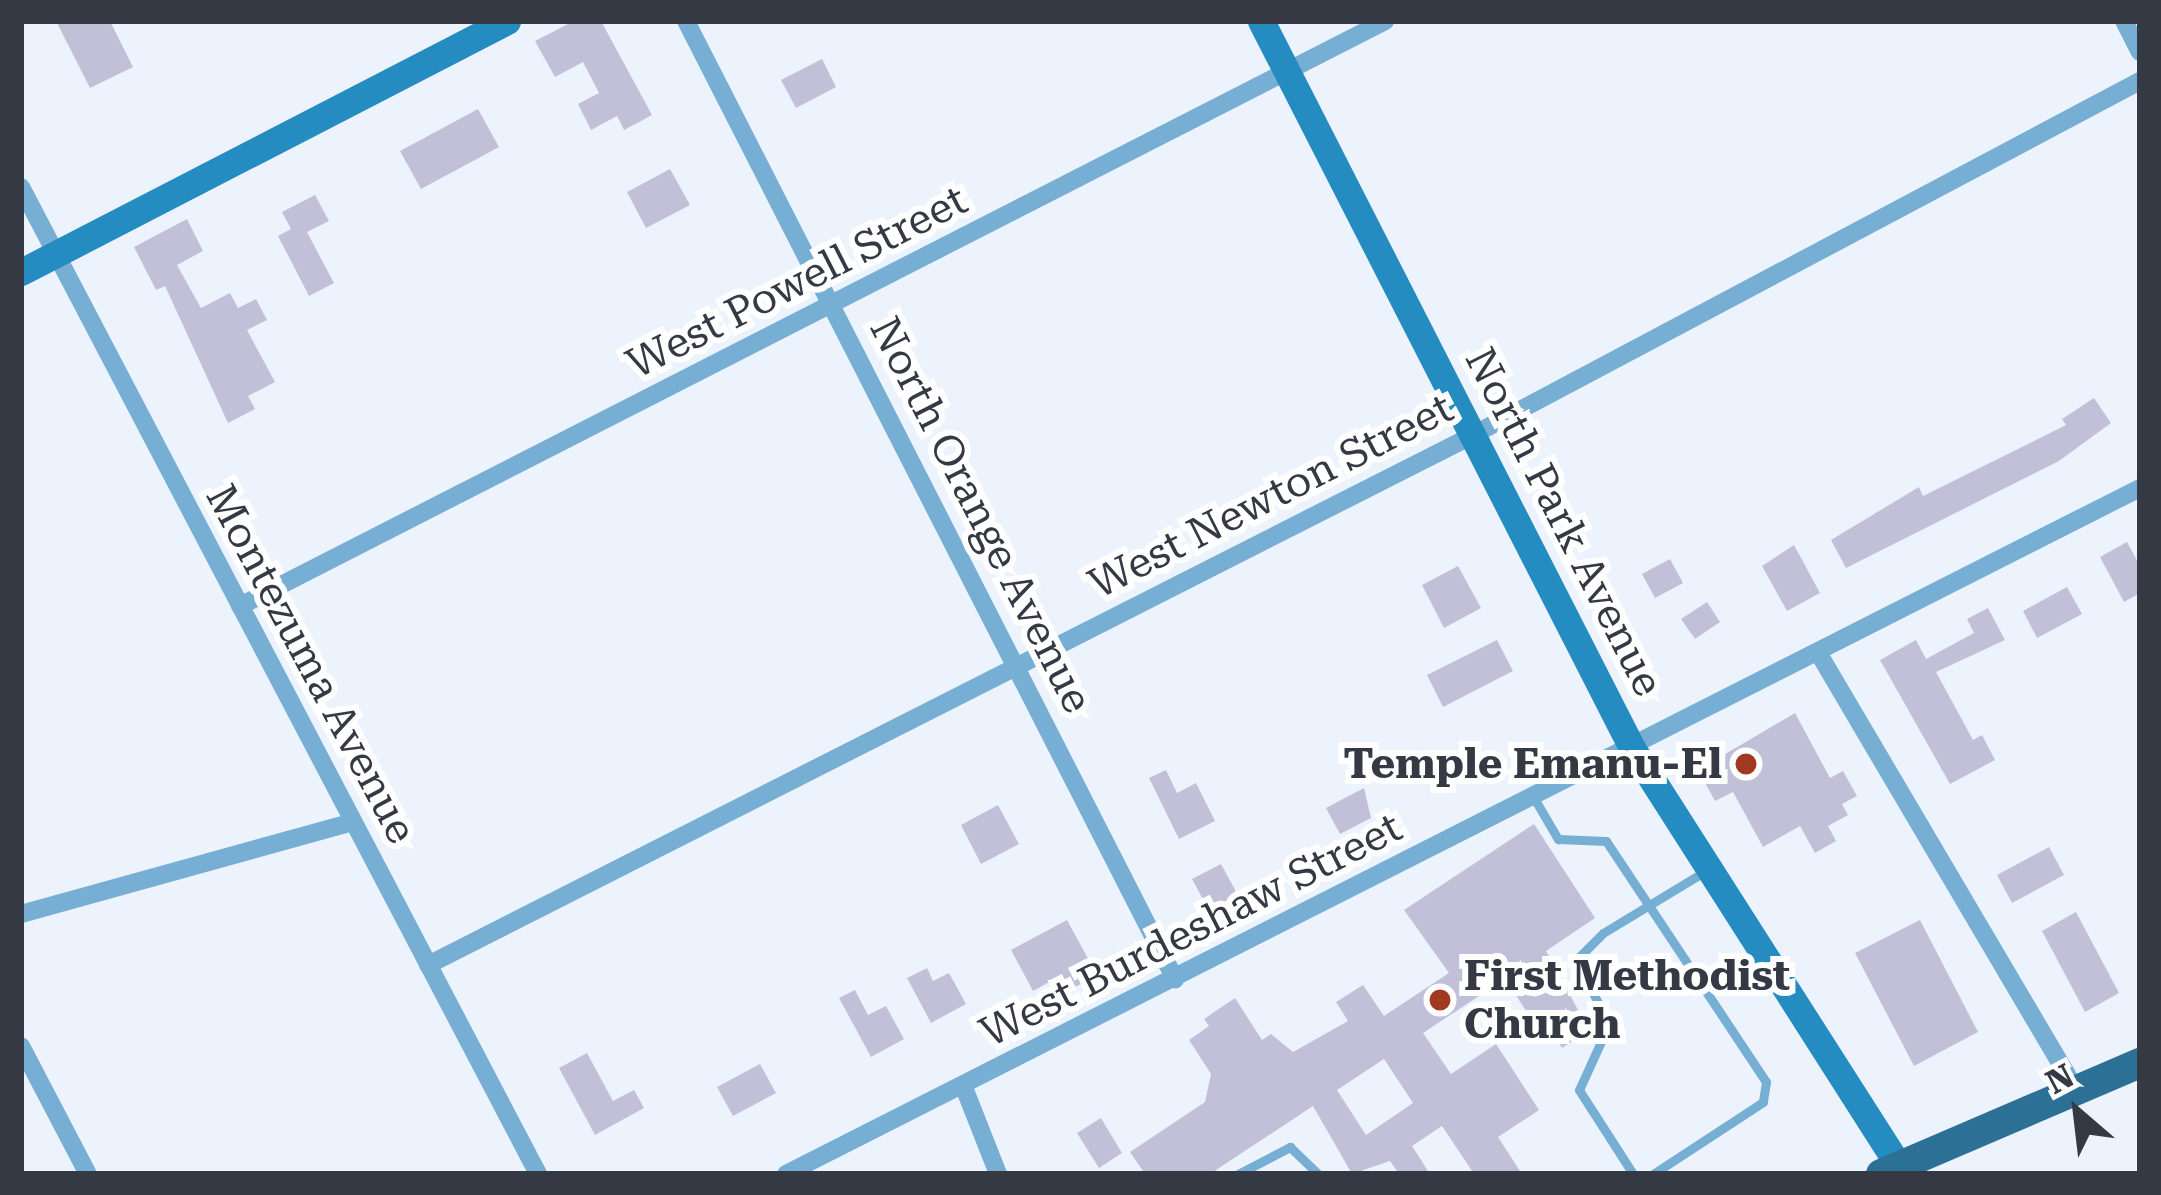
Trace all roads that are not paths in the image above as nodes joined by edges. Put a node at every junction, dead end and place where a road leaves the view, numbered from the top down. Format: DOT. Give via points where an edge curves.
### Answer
graph roads {
  1 [pos="507,21"];
  2 [pos="686,21"];
  3 [pos="1261,21"];
  4 [pos="1385,21"];
  5 [pos="2124,21"];
  6 [pos="2140,52"];
  7 [pos="1287,73"];
  8 [pos="2140,81"];
  9 [pos="21,187"];
  10 [pos="56,254"];
  11 [pos="21,272"];
  12 [pos="832,304"];
  13 [pos="1472,435"];
  14 [pos="2140,488"];
  15 [pos="240,606"];
  16 [pos="1819,654"];
  17 [pos="1017,664"];
  18 [pos="1631,748"];
  19 [pos="1534,798"];
  20 [pos="353,821"];
  21 [pos="1707,870"];
  22 [pos="1650,902"];
  23 [pos="21,914"];
  24 [pos="428,965"];
  25 [pos="1175,979"];
  26 [pos="21,1046"];
  27 [pos="2140,1063"];
  28 [pos="963,1084"];
  29 [pos="2076,1090"];
  30 [pos="1895,1171"];
  31 [pos="88,1174"];
  32 [pos="538,1174"];
  33 [pos="786,1174"];
  34 [pos="998,1174"];
  35 [pos="1238,1174"];
  36 [pos="1318,1174"];
  37 [pos="1634,1174"];
  38 [pos="1653,1174"];
  1 -- 10 [label="street"];
  2 -- 12 [label="street, North Orange Avenue"];
  3 -- 7 [label="street, North Park Avenue"];
  4 -- 7 [label="street, West Powell Street"];
  5 -- 6 [label="street"];
  7 -- 12 [label="street, West Powell Street"];
  7 -- 13 [label="street, North Park Avenue"];
  8 -- 13 [label="street, West Newton Street"];
  9 -- 10 [label="street, Montezuma Avenue"];
  10 -- 11 [label="street"];
  10 -- 15 [label="street, Montezuma Avenue"];
  12 -- 15 [label="street, West Powell Street"];
  12 -- 17 [label="street, North Orange Avenue"];
  13 -- 17 [label="street, West Newton Street"];
  13 -- 18 [label="street, North Park Avenue"];
  14 -- 16 [label="street, West Burdeshaw Street"];
  15 -- 20 [label="street, Montezuma Avenue"];
  16 -- 18 [label="street, West Burdeshaw Street"];
  16 -- 29 [label="street"];
  17 -- 24 [label="street, West Newton Street"];
  17 -- 25 [label="street, North Orange Avenue"];
  18 -- 19 [label="street, West Burdeshaw Street"];
  18 -- 21 [label="street, North Park Avenue"];
  19 -- 22 [label="lane" via="1558,839 1606,841"];
  19 -- 25 [label="street, West Burdeshaw Street"];
  20 -- 23 [label="street"];
  20 -- 24 [label="street, Montezuma Avenue"];
  21 -- 22 [label="lane"];
  21 -- 30 [label="street, North Park Avenue"];
  22 -- 37 [label="lane" via="1587,945 1579,965 1609,1024 1579,1090"];
  22 -- 38 [label="lane" via="1767,1089 1763,1102"];
  24 -- 32 [label="street, Montezuma Avenue"];
  25 -- 28 [label="street, West Burdeshaw Street"];
  26 -- 31 [label="street"];
  27 -- 29 [label="main road"];
  28 -- 33 [label="street, West Burdeshaw Street"];
  28 -- 34 [label="street"];
  29 -- 30 [label="main road"];
  35 -- 36 [label="lane" via="1290,1147"];
}
